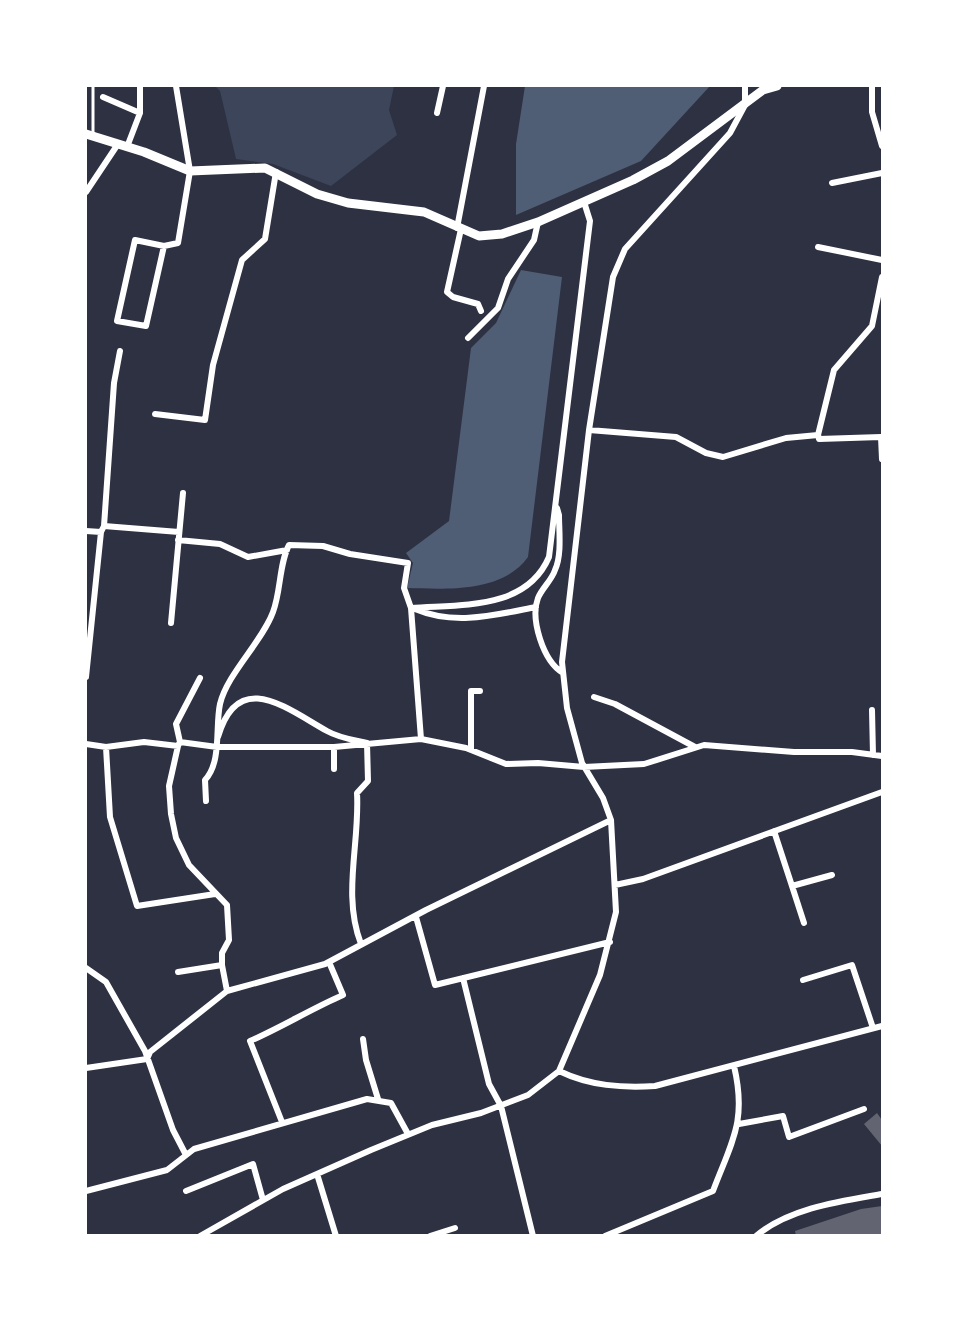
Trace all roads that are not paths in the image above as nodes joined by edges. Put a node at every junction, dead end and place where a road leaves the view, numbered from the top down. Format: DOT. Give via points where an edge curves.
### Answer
graph roads {
  1 [pos="93,86"];
  2 [pos="140,86"];
  3 [pos="176,86"];
  4 [pos="443,86"];
  5 [pos="484,86"];
  6 [pos="745,86"];
  7 [pos="777,86"];
  8 [pos="872,86"];
  9 [pos="763,88"];
  10 [pos="103,97"];
  11 [pos="745,105"];
  12 [pos="140,113"];
  13 [pos="437,113"];
  14 [pos="89,135"];
  15 [pos="123,146"];
  16 [pos="882,146"];
  17 [pos="190,171"];
  18 [pos="276,172"];
  19 [pos="882,173"];
  20 [pos="832,183"];
  21 [pos="86,192"];
  22 [pos="584,202"];
  23 [pos="538,222"];
  24 [pos="459,229"];
  25 [pos="164,246"];
  26 [pos="818,247"];
  27 [pos="882,260"];
  28 [pos="882,277"];
  29 [pos="481,311"];
  30 [pos="468,338"];
  31 [pos="120,351"];
  32 [pos="155,414"];
  33 [pos="589,430"];
  34 [pos="818,435"];
  35 [pos="882,459"];
  36 [pos="183,493"];
  37 [pos="556,508"];
  38 [pos="103,529"];
  39 [pos="86,531"];
  40 [pos="179,532"];
  41 [pos="178,540"];
  42 [pos="287,550"];
  43 [pos="536,607"];
  44 [pos="411,608"];
  45 [pos="171,623"];
  46 [pos="562,673"];
  47 [pos="86,677"];
  48 [pos="200,678"];
  49 [pos="480,692"];
  50 [pos="594,697"];
  51 [pos="872,710"];
  52 [pos="422,739"];
  53 [pos="367,743"];
  54 [pos="86,744"];
  55 [pos="179,744"];
  56 [pos="217,746"];
  57 [pos="106,747"];
  58 [pos="334,747"];
  59 [pos="696,747"];
  60 [pos="471,750"];
  61 [pos="873,755"];
  62 [pos="882,756"];
  63 [pos="584,767"];
  64 [pos="334,770"];
  65 [pos="882,792"];
  66 [pos="206,801"];
  67 [pos="611,820"];
  68 [pos="774,831"];
  69 [pos="832,875"];
  70 [pos="615,885"];
  71 [pos="792,886"];
  72 [pos="215,894"];
  73 [pos="416,917"];
  74 [pos="804,923"];
  75 [pos="610,942"];
  76 [pos="361,944"];
  77 [pos="329,962"];
  78 [pos="222,965"];
  79 [pos="86,968"];
  80 [pos="178,972"];
  81 [pos="463,978"];
  82 [pos="803,980"];
  83 [pos="227,991"];
  84 [pos="882,1026"];
  85 [pos="873,1028"];
  86 [pos="363,1039"];
  87 [pos="147,1059"];
  88 [pos="734,1066"];
  89 [pos="86,1068"];
  90 [pos="560,1071"];
  91 [pos="378,1099"];
  92 [pos="501,1106"];
  93 [pos="864,1109"];
  94 [pos="282,1122"];
  95 [pos="739,1124"];
  96 [pos="408,1134"];
  97 [pos="186,1155"];
  98 [pos="316,1174"];
  99 [pos="86,1191"];
  100 [pos="186,1191"];
  101 [pos="882,1194"];
  102 [pos="262,1200"];
  103 [pos="455,1228"];
  104 [pos="200,1236"];
  105 [pos="336,1236"];
  106 [pos="430,1236"];
  107 [pos="533,1236"];
  108 [pos="605,1236"];
  109 [pos="756,1236"];
  1 -- 14 [label="lane"];
  2 -- 12 [label="street"];
  3 -- 17 [label="street"];
  4 -- 13 [label="street"];
  5 -- 24 [label="street"];
  6 -- 11 [label="street"];
  7 -- 9 [label="main road"];
  8 -- 16 [label="street" via="872,112"];
  9 -- 11 [label="main road"];
  10 -- 12 [label="street"];
  11 -- 22 [label="main road" via="668,161"];
  11 -- 33 [label="street" via="730,133 659,209 616,264"];
  12 -- 15 [label="street"];
  14 -- 15 [label="main road"];
  15 -- 17 [label="main road"];
  15 -- 21 [label="street"];
  17 -- 18 [label="main road" via="265,168"];
  17 -- 25 [label="street" via="178,243"];
  18 -- 24 [label="main road" via="317,194 348,203 424,212"];
  18 -- 32 [label="street" via="265,239 242,260 213,365 205,420"];
  19 -- 20 [label="street"];
  22 -- 23 [label="main road"];
  22 -- 37 [label="street" via="590,221"];
  23 -- 24 [label="main road" via="502,234 479,236"];
  23 -- 30 [label="street" via="534,240 508,279 498,308"];
  24 -- 29 [label="street" via="447,292 478,304"];
  25 -- 25 [label="street" via="135,240 117,321 146,326"];
  26 -- 27 [label="street"];
  28 -- 34 [label="street" via="872,326 834,370"];
  31 -- 38 [label="street"];
  33 -- 34 [label="street" via="676,437 723,457 786,438"];
  33 -- 46 [label="street"];
  34 -- 35 [label="street" via="819,439 880,437"];
  36 -- 40 [label="street"];
  37 -- 43 [label="street" via="559,515 555,571 538,596"];
  37 -- 44 [label="street" via="549,557 532,581 475,606"];
  38 -- 39 [label="street"];
  38 -- 40 [label="street"];
  38 -- 47 [label="street"];
  40 -- 41 [label="street"];
  41 -- 42 [label="street" via="220,544 248,557"];
  41 -- 45 [label="street"];
  42 -- 44 [label="street" via="290,545 323,546 408,563 404,588"];
  42 -- 56 [label="street" via="272,614 220,702"];
  43 -- 44 [label="street" via="478,619"];
  43 -- 46 [label="street" via="540,639 555,668"];
  44 -- 52 [label="street"];
  46 -- 63 [label="street" via="567,708"];
  48 -- 55 [label="street" via="176,724"];
  49 -- 60 [label="street" via="471,692"];
  50 -- 59 [label="street"];
  51 -- 61 [label="street"];
  52 -- 53 [label="street"];
  52 -- 60 [label="street"];
  53 -- 56 [label="street" via="328,732 265,699 249,698 228,713"];
  53 -- 58 [label="street"];
  53 -- 76 [label="street" via="368,781 357,793 351,881"];
  54 -- 57 [label="street"];
  55 -- 56 [label="street"];
  55 -- 57 [label="street" via="144,742"];
  55 -- 72 [label="street" via="169,786 176,838 189,865"];
  56 -- 58 [label="street"];
  56 -- 66 [label="street" via="210,775 205,780"];
  57 -- 72 [label="street" via="110,817 137,906"];
  58 -- 64 [label="street"];
  59 -- 61 [label="street"];
  59 -- 63 [label="street" via="644,764"];
  60 -- 63 [label="street" via="506,764"];
  61 -- 62 [label="street"];
  63 -- 67 [label="street"];
  65 -- 68 [label="street"];
  67 -- 70 [label="street"];
  67 -- 73 [label="street"];
  68 -- 70 [label="street" via="643,879"];
  68 -- 71 [label="street"];
  69 -- 71 [label="street"];
  70 -- 75 [label="street" via="616,912"];
  71 -- 74 [label="street"];
  72 -- 78 [label="street" via="227,905 230,929"];
  73 -- 76 [label="street"];
  73 -- 81 [label="street" via="435,985"];
  75 -- 81 [label="street"];
  75 -- 90 [label="street"];
  76 -- 77 [label="street"];
  77 -- 83 [label="street"];
  77 -- 94 [label="street" via="344,995 250,1041"];
  78 -- 80 [label="street"];
  78 -- 83 [label="street"];
  79 -- 87 [label="street" via="106,982"];
  81 -- 92 [label="street" via="489,1084"];
  82 -- 85 [label="street" via="852,965"];
  83 -- 87 [label="street" via="202,1014 190,1018"];
  84 -- 85 [label="street"];
  85 -- 88 [label="street"];
  86 -- 91 [label="street"];
  87 -- 89 [label="street"];
  87 -- 97 [label="street" via="172,1130"];
  88 -- 90 [label="street" via="655,1086 623,1088 585,1081"];
  88 -- 95 [label="street" via="740,1095"];
  90 -- 92 [label="street" via="528,1095"];
  91 -- 94 [label="street"];
  91 -- 96 [label="street" via="391,1103"];
  92 -- 96 [label="street"];
  92 -- 107 [label="street"];
  93 -- 95 [label="street" via="789,1137 783,1116"];
  94 -- 97 [label="street" via="194,1149"];
  95 -- 108 [label="street" via="713,1191"];
  96 -- 98 [label="street"];
  97 -- 99 [label="street" via="167,1170"];
  98 -- 102 [label="street"];
  98 -- 105 [label="street"];
  100 -- 102 [label="street" via="254,1164"];
  101 -- 109 [label="street" via="802,1213"];
  102 -- 104 [label="street"];
  103 -- 106 [label="street"];
}
